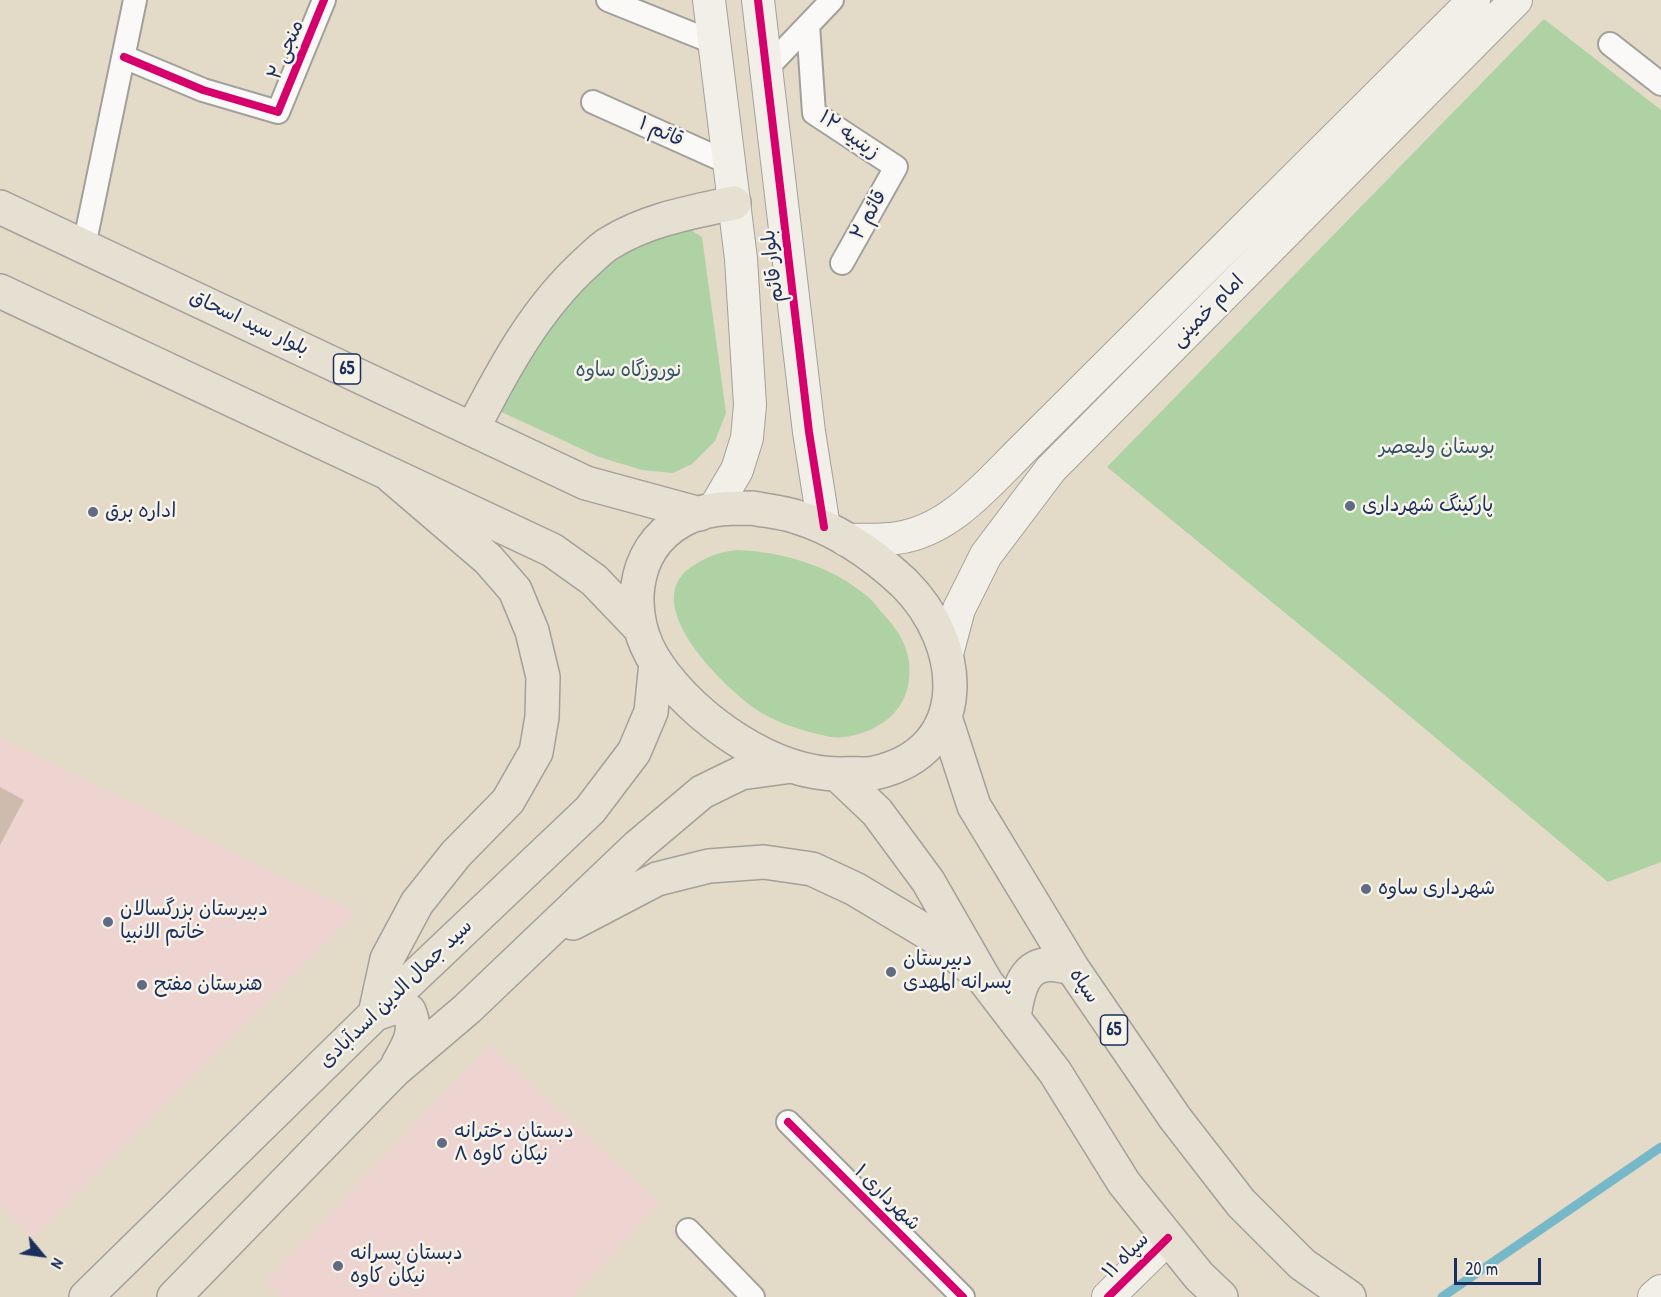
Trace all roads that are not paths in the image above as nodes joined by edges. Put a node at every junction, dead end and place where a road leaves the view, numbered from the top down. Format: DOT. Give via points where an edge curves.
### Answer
graph roads {
  1 [pos="135,0"];
  2 [pos="324,0"];
  3 [pos="608,0"];
  4 [pos="709,0"];
  5 [pos="758,0"];
  6 [pos="832,0"];
  7 [pos="1474,0"];
  8 [pos="1515,0"];
  9 [pos="808,25"];
  10 [pos="715,43"];
  11 [pos="1610,44"];
  12 [pos="124,57"];
  13 [pos="766,68"];
  14 [pos="1661,84"];
  15 [pos="593,102"];
  16 [pos="729,162"];
  17 [pos="896,167"];
  18 [pos="734,203"];
  19 [pos="0,207"];
  20 [pos="84,246"];
  21 [pos="741,259"];
  22 [pos="789,261"];
  23 [pos="842,263"];
  24 [pos="0,291"];
  25 [pos="1130,343"];
  26 [pos="1153,366"];
  27 [pos="473,428"];
  28 [pos="391,476"];
  29 [pos="707,511"];
  30 [pos="835,533"];
  31 [pos="640,628"];
  32 [pos="947,654"];
  33 [pos="656,663"];
  34 [pos="945,717"];
  35 [pos="793,766"];
  36 [pos="837,774"];
  37 [pos="537,941"];
  38 [pos="1072,969"];
  39 [pos="986,982"];
  40 [pos="375,1014"];
  41 [pos="1014,1018"];
  42 [pos="394,1071"];
  43 [pos="788,1122"];
  44 [pos="688,1230"];
  45 [pos="1168,1238"];
  46 [pos="1661,1291"];
  47 [pos="86,1297"];
  48 [pos="174,1297"];
  49 [pos="753,1297"];
  50 [pos="963,1297"];
  51 [pos="1108,1297"];
  52 [pos="1221,1297"];
  53 [pos="1349,1297"];
  54 [pos="1654,1297"];
  1 -- 12 [label="street"];
  2 -- 12 [label="street, منجی ۲" via="278,112 203,90"];
  3 -- 10 [label="street"];
  4 -- 10 [label="main road, بلوار قائم"];
  5 -- 13 [label="main road, بلوار قائم"];
  6 -- 9 [label="street"];
  7 -- 25 [label="main road, امام خمینی"];
  8 -- 26 [label="main road, امام خمینی"];
  9 -- 13 [label="street"];
  9 -- 17 [label="street, زینبیه ۱۲" via="813,113"];
  10 -- 16 [label="main road, بلوار قائم"];
  11 -- 14 [label="street"];
  12 -- 20 [label="street"];
  13 -- 22 [label="main road, بلوار قائم"];
  15 -- 16 [label="street, قائم ۱"];
  16 -- 18 [label="main road, بلوار قائم"];
  17 -- 23 [label="street, قائم ۲"];
  18 -- 21 [label="main road, بلوار قائم"];
  18 -- 27 [label="main road" via="666,218 607,244 568,280 536,319"];
  19 -- 20 [label="main road, بلوار سید اسحاق / 65"];
  20 -- 27 [label="main road, بلوار سید اسحاق / 65"];
  21 -- 22 [label="main road" via="756,271 769,273"];
  21 -- 29 [label="main road, بلوار قائم" via="750,405 747,438 737,470"];
  22 -- 30 [label="main road, بلوار قائم" via="809,432"];
  24 -- 28 [label="main road, 65"];
  25 -- 26 [label="main road"];
  25 -- 30 [label="main road, امام خمینی" via="955,514 898,538"];
  26 -- 32 [label="main road, امام خمینی" via="1051,469 986,555 959,609"];
  27 -- 29 [label="main road, بلوار سید اسحاق / 65" via="586,483"];
  28 -- 31 [label="main road, 65" via="552,550 594,580"];
  28 -- 40 [label="main road" via="488,559 515,590 532,632 543,676 536,752 508,801 456,854 417,903 387,959"];
  29 -- 30 [label="main road, 65" via="752,508 795,516"];
  29 -- 31 [label="main road, 65" via="682,520 657,539 642,565 636,594"];
  30 -- 32 [label="main road, 65" via="873,557 905,585 932,619"];
  31 -- 33 [label="main road, 65"];
  32 -- 34 [label="main road, 65" via="951,688"];
  33 -- 35 [label="main road, 65" via="683,697 715,725 754,749"];
  33 -- 40 [label="main road, سید جمال الدین اسدآبادی" via="651,712 634,752 590,810"];
  34 -- 36 [label="main road, 65" via="930,742 906,761 873,773"];
  34 -- 38 [label="main road, سپاه / 65" via="974,806"];
  35 -- 36 [label="main road, 65"];
  35 -- 37 [label="main road" via="741,773 702,792"];
  36 -- 39 [label="main road" via="877,812 928,882"];
  37 -- 39 [label="main road" via="657,879 709,866 764,862 812,869 855,889 935,937"];
  37 -- 42 [label="main road"];
  38 -- 41 [label="main road" via="1056,964 1039,966 1025,976 1017,992"];
  38 -- 53 [label="main road, سپاه / 65" via="1175,1118 1241,1203 1302,1264"];
  39 -- 41 [label="main road"];
  40 -- 42 [label="main road" via="396,1007 409,1011 412,1018 412,1037"];
  40 -- 47 [label="main road, سید جمال الدین اسدآبادی"];
  41 -- 45 [label="main road" via="1056,1072 1124,1183"];
  42 -- 48 [label="main road"];
  43 -- 50 [label="street, شهرداری ۱"];
  44 -- 49 [label="street"];
  45 -- 51 [label="main road, سپاه ۱۱"];
  45 -- 52 [label="main road"];
  46 -- 54 [label="main road"];
}
